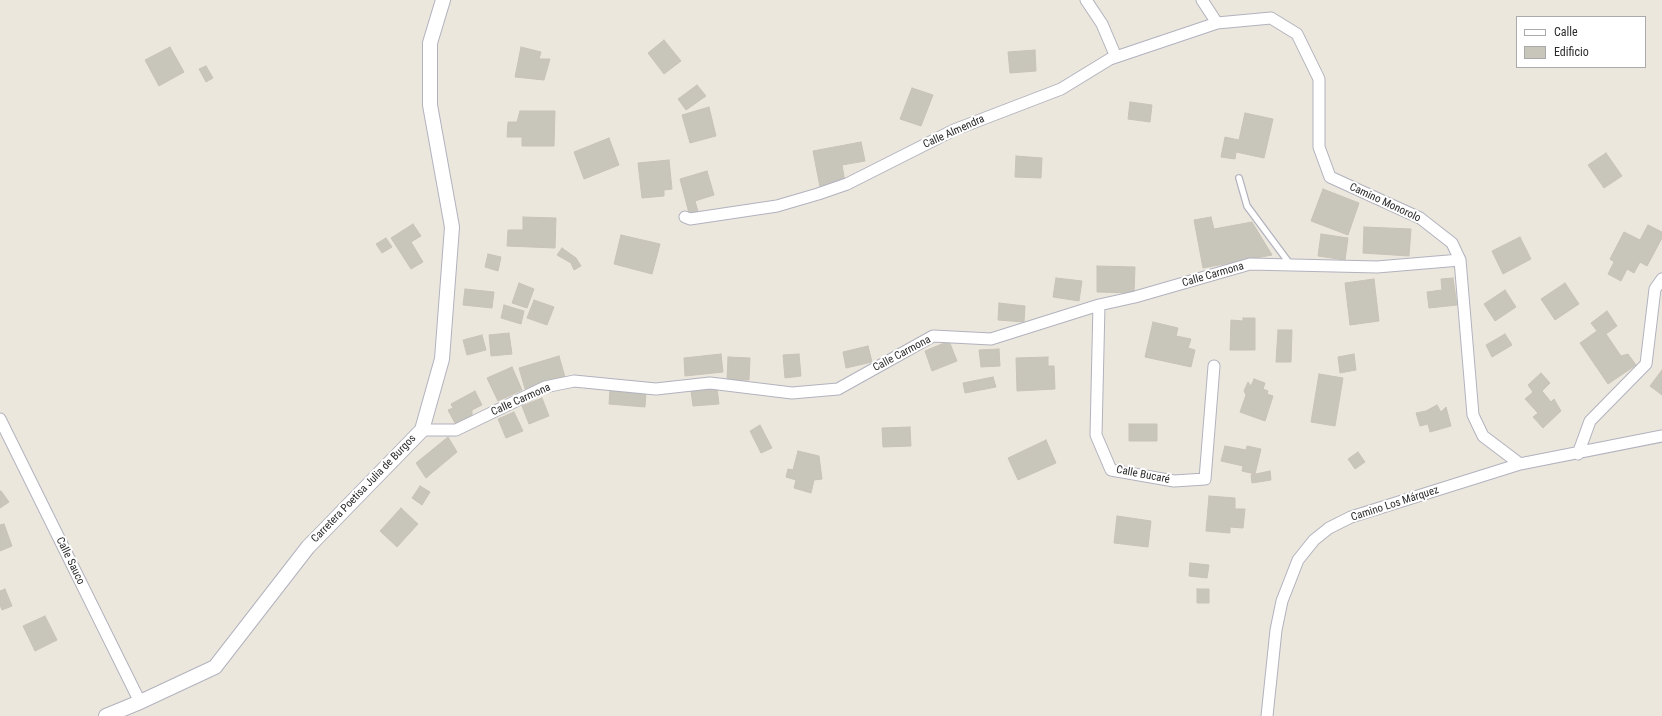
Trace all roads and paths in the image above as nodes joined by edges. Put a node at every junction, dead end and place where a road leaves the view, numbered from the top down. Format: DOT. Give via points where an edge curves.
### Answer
graph roads {
  1 [pos="443,0"];
  2 [pos="1086,0"];
  3 [pos="1202,0"];
  4 [pos="1217,23"];
  5 [pos="1116,57"];
  6 [pos="1239,178"];
  7 [pos="685,217"];
  8 [pos="1460,260"];
  9 [pos="1290,265"];
  10 [pos="1662,279"];
  11 [pos="1099,305"];
  12 [pos="1214,366"];
  13 [pos="0,419"];
  14 [pos="422,430"];
  15 [pos="1662,436"];
  16 [pos="1578,454"];
  17 [pos="1520,464"];
  18 [pos="140,702"];
  19 [pos="106,716"];
  20 [pos="1267,716"];
  1 -- 14 [label="street, Carretera Poetisa Julia de Burgos" via="430,44 430,105 452,227 442,358"];
  2 -- 5 [label="street" via="1102,24"];
  3 -- 4 [label="street"];
  4 -- 5 [label="street, Calle Almendra"];
  4 -- 8 [label="street, Camino Monorolo" via="1271,18 1297,34 1319,79 1319,147 1330,177 1420,218 1452,243"];
  5 -- 7 [label="street, Calle Almendra" via="1060,89 954,130 840,187 777,206 690,219"];
  6 -- 9 [label="lane" via="1247,206"];
  8 -- 9 [label="street, Calle Carmona" via="1377,267"];
  8 -- 17 [label="street, Camino Monorolo" via="1474,415 1483,436"];
  9 -- 11 [label="street, Calle Carmona" via="1250,264"];
  10 -- 16 [label="street" via="1655,289 1646,364 1590,422"];
  11 -- 12 [label="street, Calle Bucaré" via="1096,435 1111,470 1174,482 1205,479"];
  11 -- 14 [label="street, Calle Carmona" via="991,339 933,336 838,388 792,392 710,383 656,389 574,381 545,387 456,430"];
  13 -- 18 [label="street, Calle Sauco"];
  14 -- 18 [label="street, Carretera Poetisa Julia de Burgos" via="308,547 215,667"];
  15 -- 16 [label="street, Camino Los Márquez"];
  16 -- 17 [label="street, Camino Los Márquez"];
  17 -- 20 [label="street, Camino Los Márquez" via="1351,516 1314,540 1298,560 1282,601 1276,630"];
  18 -- 19 [label="street, Carretera Poetisa Julia de Burgos"];
}
